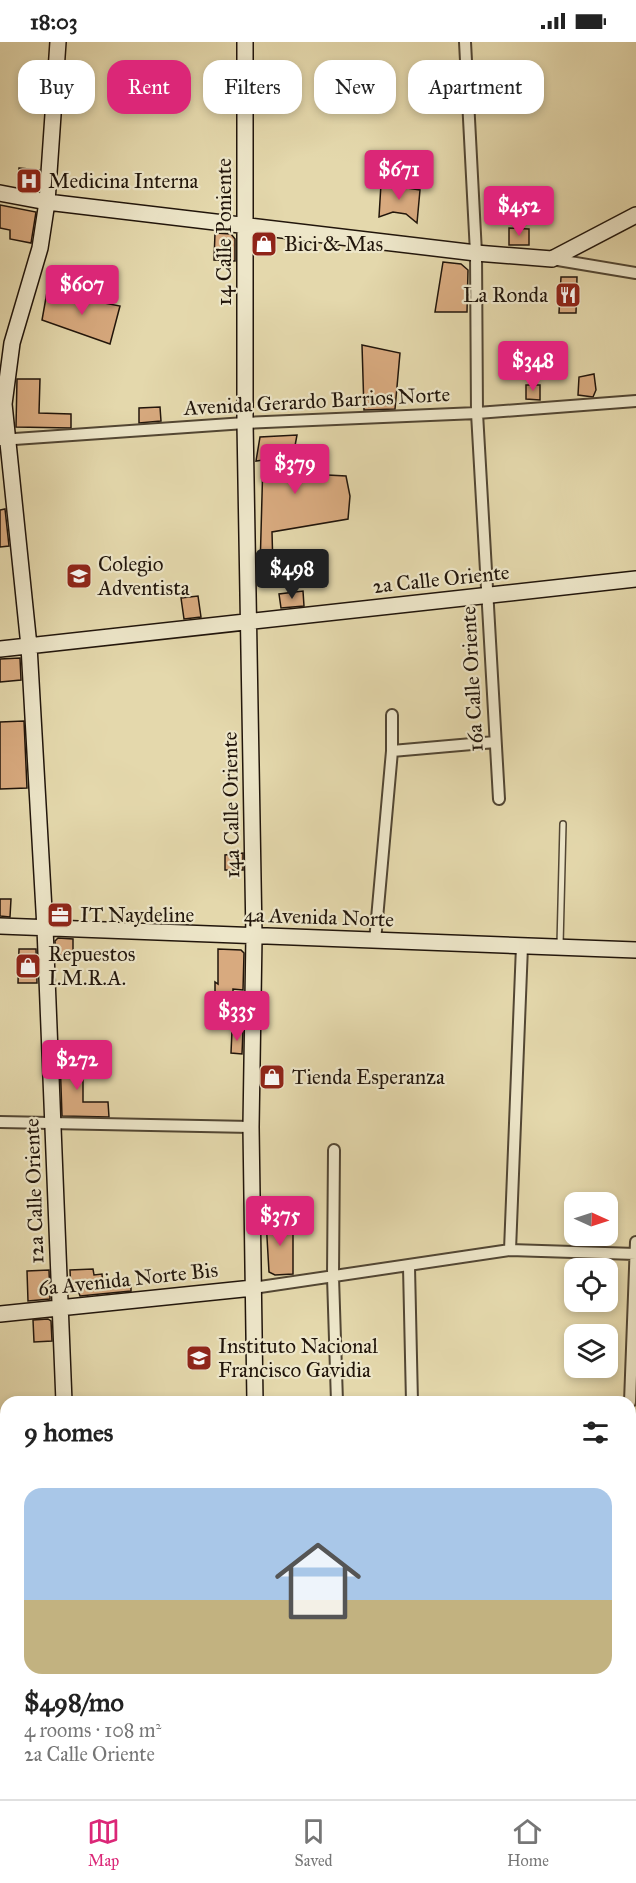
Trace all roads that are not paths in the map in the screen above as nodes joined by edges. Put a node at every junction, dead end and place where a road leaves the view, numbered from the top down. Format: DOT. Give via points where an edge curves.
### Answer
graph roads {
  1 [pos="58,42"];
  2 [pos="245,42"];
  3 [pos="465,42"];
  4 [pos="0,193"];
  5 [pos="46,202"];
  6 [pos="636,214"];
  7 [pos="245,225"];
  8 [pos="476,253"];
  9 [pos="552,259"];
  10 [pos="636,273"];
  11 [pos="636,402"];
  12 [pos="477,413"];
  13 [pos="245,423"];
  14 [pos="4,440"];
  15 [pos="636,579"];
  16 [pos="488,595"];
  17 [pos="249,620"];
  18 [pos="29,646"];
  19 [pos="0,649"];
  20 [pos="392,715"];
  21 [pos="495,742"];
  22 [pos="392,751"];
  23 [pos="499,799"];
  24 [pos="563,824"];
  25 [pos="0,926"];
  26 [pos="45,928"];
  27 [pos="254,936"];
  28 [pos="379,941"];
  29 [pos="522,946"];
  30 [pos="560,947"];
  31 [pos="636,950"];
  32 [pos="0,1122"];
  33 [pos="52,1123"];
  34 [pos="251,1127"];
  35 [pos="334,1150"];
  36 [pos="636,1242"];
  37 [pos="510,1250"];
  38 [pos="636,1254"];
  39 [pos="409,1267"];
  40 [pos="333,1277"];
  41 [pos="254,1288"];
  42 [pos="60,1308"];
  43 [pos="0,1314"];
  44 [pos="64,1396"];
  45 [pos="255,1396"];
  46 [pos="337,1396"];
  47 [pos="412,1396"];
  48 [pos="630,1396"];
  1 -- 5 [label="street, 12a Calle Oriente"];
  2 -- 7 [label="street, 14 Calle Poniente"];
  3 -- 8 [label="street, 16a Calle Oriente"];
  4 -- 5 [label="street"];
  5 -- 7 [label="street"];
  5 -- 14 [label="street, 12a Calle Oriente" via="40,248 12,344"];
  6 -- 9 [label="street"];
  7 -- 8 [label="street"];
  7 -- 13 [label="street, 14 Calle Poniente"];
  8 -- 9 [label="street"];
  8 -- 12 [label="street, 16a Calle Oriente"];
  9 -- 10 [label="street"];
  11 -- 12 [label="street, Avenida Gerardo Barrios Norte"];
  12 -- 13 [label="street, Avenida Gerardo Barrios Norte"];
  12 -- 16 [label="street, 16a Calle Oriente"];
  13 -- 14 [label="street, Avenida Gerardo Barrios Norte"];
  13 -- 17 [label="street, 14a Calle Oriente"];
  14 -- 18 [label="street, 12a Calle Oriente"];
  15 -- 16 [label="street, 2a Calle Oriente"];
  16 -- 17 [label="street, 2a Calle Oriente"];
  16 -- 21 [label="street, 16a Calle Oriente"];
  17 -- 18 [label="street, 2a Calle Oriente"];
  17 -- 27 [label="street, 14a Calle Oriente"];
  18 -- 19 [label="street, 2a Calle Oriente"];
  18 -- 26 [label="street, 12a Calle Oriente"];
  20 -- 22 [label="street"];
  21 -- 22 [label="street"];
  21 -- 23 [label="street, 16a Calle Oriente"];
  22 -- 28 [label="street"];
  24 -- 30 [label="lane"];
  25 -- 26 [label="street, 4a Avenida Norte"];
  26 -- 27 [label="street, 4a Avenida Norte"];
  26 -- 33 [label="street, 12a Calle Oriente"];
  27 -- 28 [label="street, 4a Avenida Norte"];
  27 -- 34 [label="street, 14a Calle Oriente"];
  28 -- 29 [label="street, 4a Avenida Norte"];
  29 -- 30 [label="street, 4a Avenida Norte"];
  29 -- 37 [label="street"];
  30 -- 31 [label="street, 4a Avenida Norte"];
  32 -- 33 [label="street"];
  33 -- 34 [label="street"];
  33 -- 42 [label="street, 12a Calle Oriente"];
  34 -- 41 [label="street, 14a Calle Oriente"];
  35 -- 40 [label="street"];
  36 -- 38 [label="street"];
  37 -- 38 [label="street, 6a Avenida Norte Bis"];
  37 -- 39 [label="street, 6a Avenida Norte Bis"];
  38 -- 48 [label="street"];
  39 -- 40 [label="street, 6a Avenida Norte Bis"];
  39 -- 47 [label="street"];
  40 -- 41 [label="street, 6a Avenida Norte Bis"];
  40 -- 46 [label="street"];
  41 -- 42 [label="street, 6a Avenida Norte Bis"];
  41 -- 45 [label="street, 14a Calle Oriente"];
  42 -- 43 [label="street, 6a Avenida Norte Bis"];
  42 -- 44 [label="street, 12a Calle Oriente"];
}
